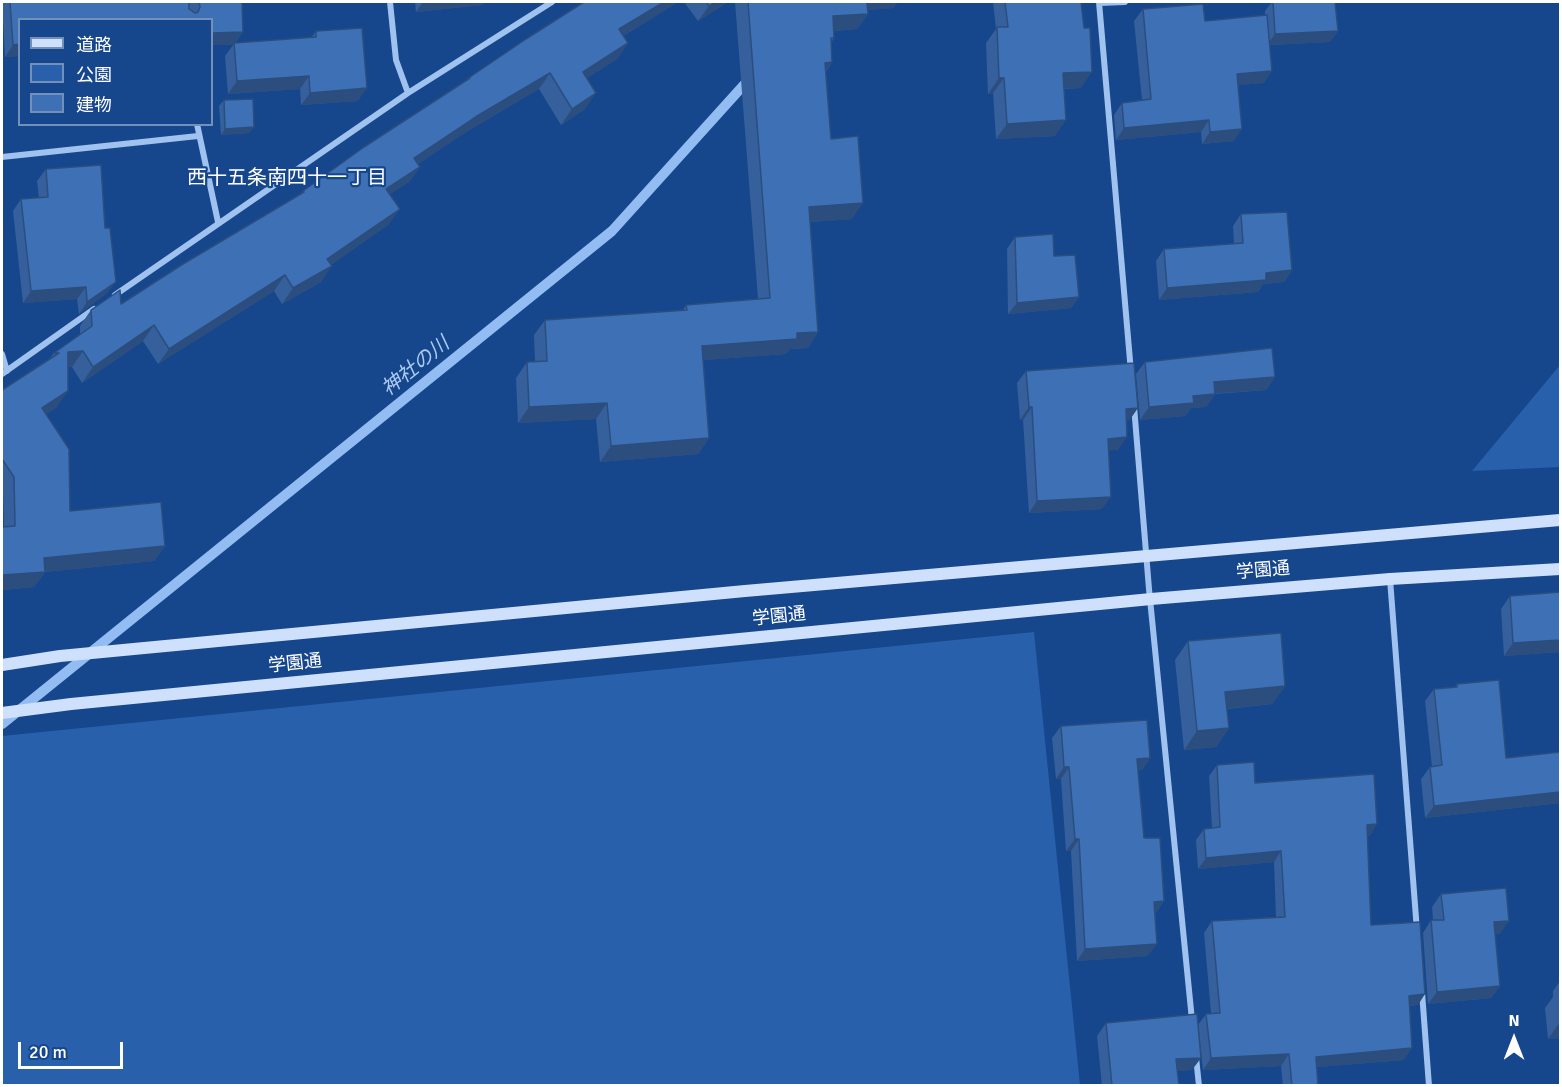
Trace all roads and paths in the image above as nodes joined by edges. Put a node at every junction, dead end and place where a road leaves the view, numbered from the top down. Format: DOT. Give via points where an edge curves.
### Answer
graph roads {
  1 [pos="390,2"];
  2 [pos="552,2"];
  3 [pos="1099,2"];
  4 [pos="1125,2"];
  5 [pos="408,93"];
  6 [pos="197,126"];
  7 [pos="198,136"];
  8 [pos="2,157"];
  9 [pos="219,222"];
  10 [pos="113,297"];
  11 [pos="103,303"];
  12 [pos="2,354"];
  13 [pos="4,373"];
  14 [pos="1131,379"];
  15 [pos="1134,402"];
  16 [pos="1560,520"];
  17 [pos="1147,555"];
  18 [pos="1560,569"];
  19 [pos="1390,579"];
  20 [pos="1151,599"];
  21 [pos="2,665"];
  22 [pos="2,713"];
  23 [pos="1418,944"];
  24 [pos="1421,980"];
  25 [pos="1193,1026"];
  26 [pos="1195,1050"];
  27 [pos="1199,1086"];
  28 [pos="1429,1086"];
  1 -- 5 [label="street" via="396,60"];
  2 -- 5 [label="street"];
  3 -- 4 [label="street"];
  3 -- 14 [label="street"];
  5 -- 9 [label="street"];
  6 -- 7 [label="street"];
  7 -- 8 [label="street"];
  7 -- 9 [label="street"];
  9 -- 10 [label="street"];
  11 -- 13 [label="street"];
  12 -- 13 [label="street"];
  15 -- 17 [label="street"];
  16 -- 17 [label="street, 学園通"];
  17 -- 20 [label="street"];
  17 -- 21 [label="street, 学園通" via="60,656"];
  18 -- 19 [label="street, 学園通"];
  19 -- 20 [label="street, 学園通"];
  19 -- 23 [label="street"];
  20 -- 22 [label="street, 学園通"];
  20 -- 25 [label="street"];
  24 -- 28 [label="street"];
  26 -- 27 [label="street"];
}
